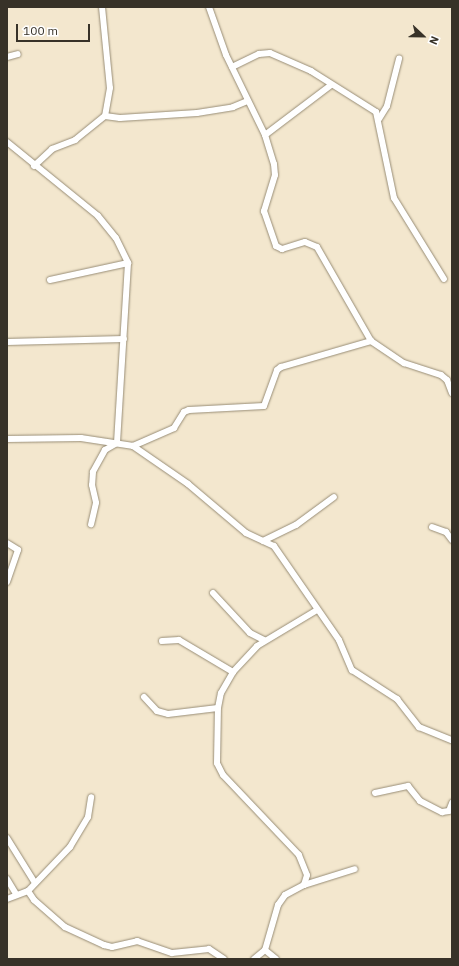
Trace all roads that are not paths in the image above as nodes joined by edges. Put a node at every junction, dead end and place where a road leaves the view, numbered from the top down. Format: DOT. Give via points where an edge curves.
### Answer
graph roads {
  1 [pos="102,7"];
  2 [pos="209,7"];
  3 [pos="18,54"];
  4 [pos="7,57"];
  5 [pos="399,59"];
  6 [pos="232,67"];
  7 [pos="332,85"];
  8 [pos="247,101"];
  9 [pos="105,116"];
  10 [pos="379,119"];
  11 [pos="265,135"];
  12 [pos="7,142"];
  13 [pos="34,166"];
  14 [pos="128,263"];
  15 [pos="444,279"];
  16 [pos="50,280"];
  17 [pos="124,339"];
  18 [pos="371,341"];
  19 [pos="7,342"];
  20 [pos="450,380"];
  21 [pos="452,393"];
  22 [pos="7,439"];
  23 [pos="117,443"];
  24 [pos="133,446"];
  25 [pos="334,497"];
  26 [pos="91,524"];
  27 [pos="432,527"];
  28 [pos="452,540"];
  29 [pos="263,541"];
  30 [pos="7,543"];
  31 [pos="7,582"];
  32 [pos="213,593"];
  33 [pos="317,610"];
  34 [pos="264,640"];
  35 [pos="162,641"];
  36 [pos="233,672"];
  37 [pos="144,697"];
  38 [pos="218,708"];
  39 [pos="452,740"];
  40 [pos="375,793"];
  41 [pos="91,797"];
  42 [pos="452,803"];
  43 [pos="7,838"];
  44 [pos="354,869"];
  45 [pos="7,879"];
  46 [pos="35,883"];
  47 [pos="304,885"];
  48 [pos="28,891"];
  49 [pos="16,894"];
  50 [pos="7,899"];
  51 [pos="265,950"];
  52 [pos="224,959"];
  53 [pos="254,959"];
  54 [pos="276,959"];
  1 -- 9 [label="street" via="110,88"];
  2 -- 6 [label="street"];
  3 -- 4 [label="street"];
  5 -- 10 [label="street" via="387,106"];
  6 -- 7 [label="street" via="259,54 270,53 311,71"];
  6 -- 8 [label="street"];
  7 -- 10 [label="street" via="376,112"];
  7 -- 11 [label="street"];
  8 -- 9 [label="street" via="233,107 197,113 120,118"];
  8 -- 11 [label="street"];
  9 -- 13 [label="street" via="75,140 52,149"];
  10 -- 15 [label="street" via="394,198"];
  11 -- 18 [label="street" via="275,175 264,212 276,246 282,249 305,242 317,247"];
  12 -- 13 [label="street"];
  13 -- 14 [label="street" via="98,216 116,238"];
  14 -- 16 [label="street"];
  14 -- 17 [label="street"];
  17 -- 19 [label="street"];
  17 -- 23 [label="street"];
  18 -- 20 [label="street" via="404,363"];
  18 -- 24 [label="street" via="281,367 277,370 264,406 189,410 184,412 174,428"];
  20 -- 21 [label="street"];
  22 -- 23 [label="street" via="82,438"];
  23 -- 24 [label="street"];
  23 -- 26 [label="street" via="105,450 93,472 92,485 96,503"];
  24 -- 29 [label="street" via="188,484 246,533"];
  25 -- 29 [label="street" via="296,525"];
  27 -- 28 [label="street" via="446,532"];
  29 -- 33 [label="street" via="274,546 283,555"];
  30 -- 31 [label="street" via="18,550"];
  32 -- 34 [label="street" via="250,633"];
  33 -- 34 [label="street" via="282,633"];
  33 -- 39 [label="street" via="339,640 352,670 397,699 419,728"];
  34 -- 36 [label="street"];
  35 -- 36 [label="street" via="179,640"];
  36 -- 38 [label="street" via="221,693"];
  37 -- 38 [label="street" via="157,711 168,714"];
  38 -- 47 [label="street" via="217,763 223,775 298,855 306,875"];
  40 -- 42 [label="street" via="408,786 420,802 442,812 449,811"];
  41 -- 46 [label="street" via="88,817 70,847"];
  43 -- 46 [label="street"];
  44 -- 47 [label="street"];
  45 -- 49 [label="street"];
  46 -- 48 [label="street"];
  47 -- 51 [label="street" via="285,895 278,904"];
  48 -- 49 [label="street"];
  48 -- 52 [label="street" via="34,900 65,927 104,945 112,947 137,941 172,953 208,949"];
  49 -- 50 [label="street"];
  51 -- 53 [label="street"];
  51 -- 54 [label="street"];
}
